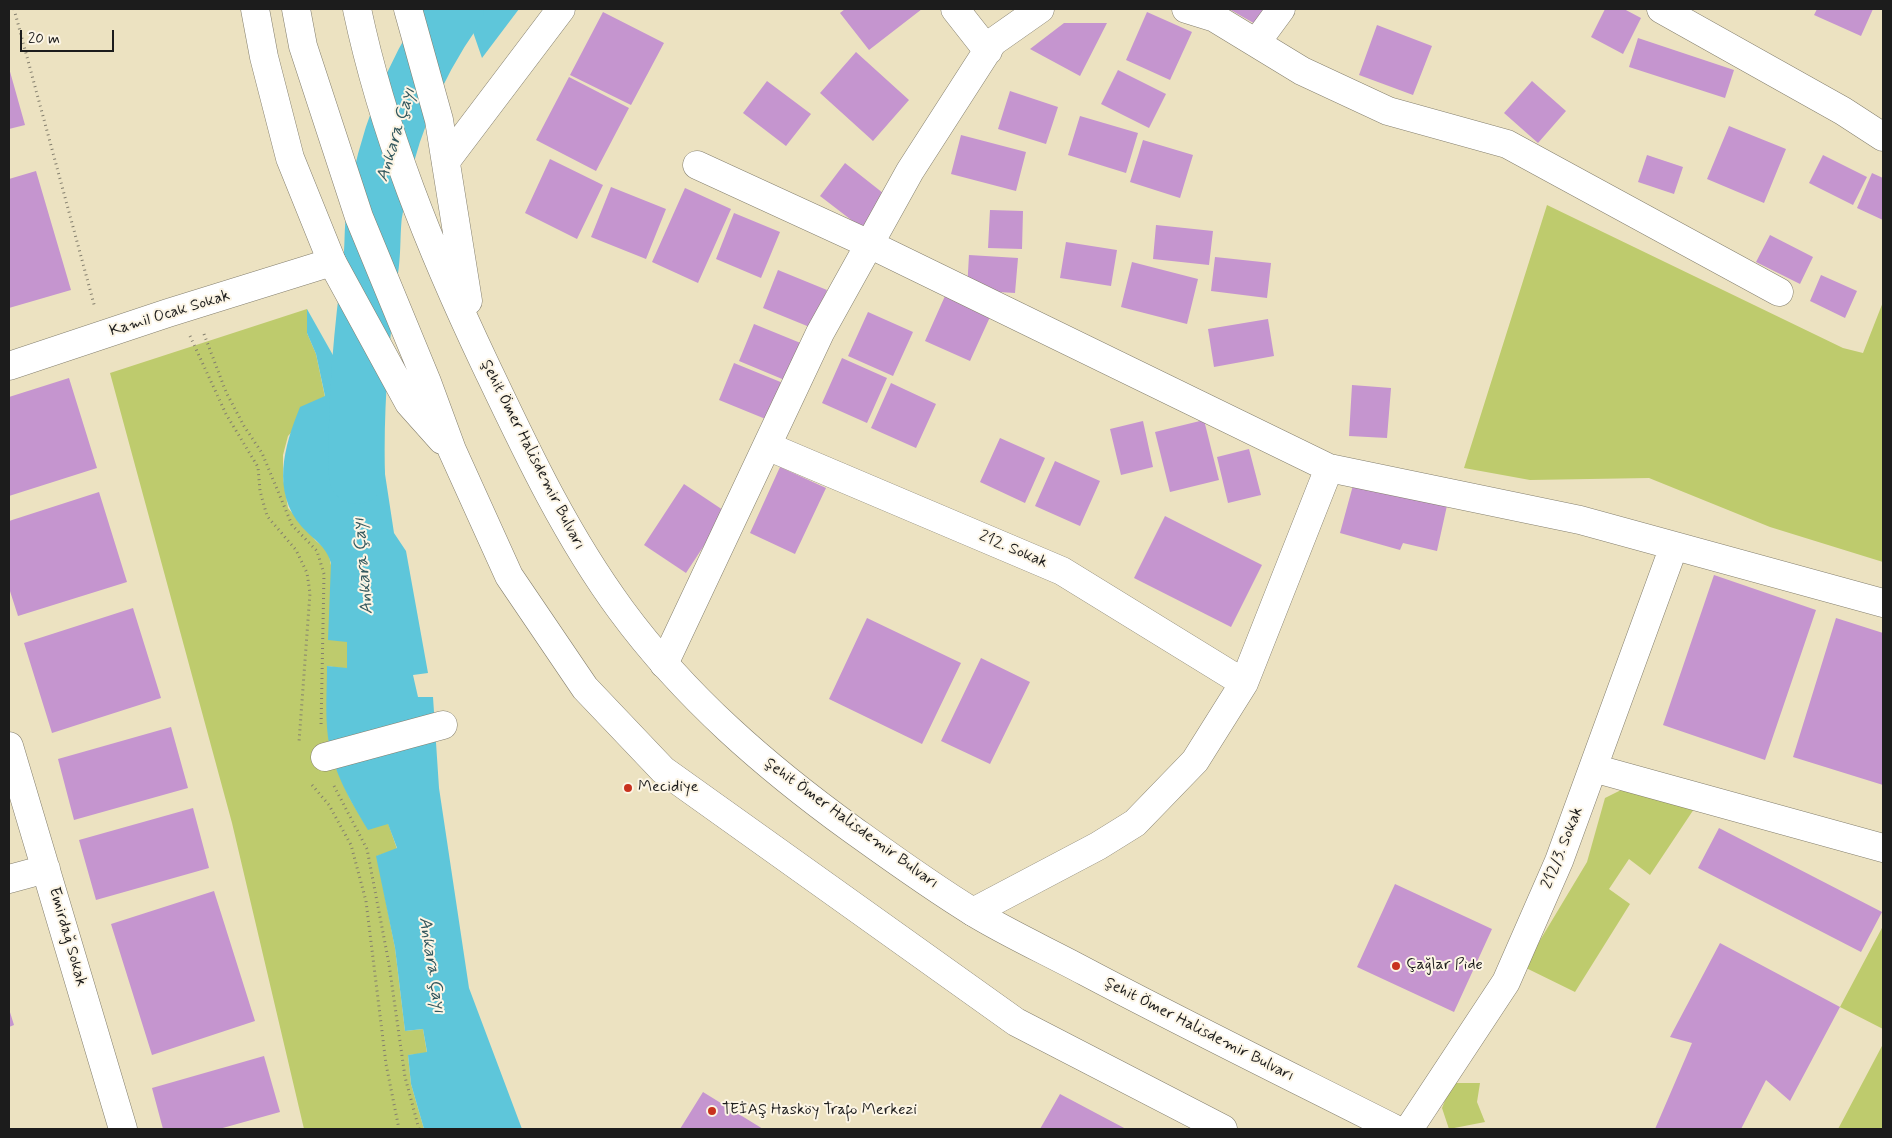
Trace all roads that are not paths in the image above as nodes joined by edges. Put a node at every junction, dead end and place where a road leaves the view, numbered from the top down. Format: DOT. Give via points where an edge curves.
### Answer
graph roads {
  1 [pos="255,9"];
  2 [pos="296,9"];
  3 [pos="357,9"];
  4 [pos="408,9"];
  5 [pos="561,9"];
  6 [pos="955,9"];
  7 [pos="1040,9"];
  8 [pos="1186,9"];
  9 [pos="1282,9"];
  10 [pos="1661,9"];
  11 [pos="1256,43"];
  12 [pos="988,50"];
  13 [pos="1883,137"];
  14 [pos="446,161"];
  15 [pos="697,165"];
  16 [pos="869,244"];
  17 [pos="338,273"];
  18 [pos="1779,292"];
  19 [pos="473,339"];
  20 [pos="9,366"];
  21 [pos="767,446"];
  22 [pos="452,450"];
  23 [pos="1329,468"];
  24 [pos="1674,546"];
  25 [pos="1883,603"];
  26 [pos="664,664"];
  27 [pos="1244,683"];
  28 [pos="443,725"];
  29 [pos="9,746"];
  30 [pos="325,757"];
  31 [pos="1593,768"];
  32 [pos="1883,848"];
  33 [pos="46,869"];
  34 [pos="9,879"];
  35 [pos="973,912"];
  36 [pos="123,1129"];
  37 [pos="1223,1129"];
  38 [pos="1395,1129"];
  39 [pos="1409,1129"];
  1 -- 17 [label="main road" via="290,158"];
  2 -- 22 [label="main road" via="303,46 358,217"];
  3 -- 19 [label="main road, Şehit Ömer Halisdemir Bulvarı" via="368,59 414,200"];
  4 -- 14 [label="main road, Şehit Ömer Halisdemir Bulvarı" via="440,120"];
  5 -- 14 [label="main road"];
  6 -- 12 [label="main road"];
  7 -- 12 [label="main road" via="993,42"];
  8 -- 11 [label="main road" via="1215,18"];
  9 -- 11 [label="main road"];
  10 -- 13 [label="main road" via="1843,111"];
  11 -- 18 [label="main road" via="1302,71 1388,111 1507,144"];
  12 -- 16 [label="main road" via="910,171"];
  14 -- 19 [label="main road, Şehit Ömer Halisdemir Bulvarı"];
  15 -- 16 [label="main road"];
  16 -- 21 [label="main road" via="820,333"];
  16 -- 23 [label="main road"];
  17 -- 20 [label="main road, Kamil Ocak Sokak" via="186,308"];
  17 -- 22 [label="main road" via="409,403"];
  19 -- 26 [label="main road, Şehit Ömer Halisdemir Bulvarı" via="526,450 588,563"];
  21 -- 26 [label="main road"];
  21 -- 27 [label="main road, 212. Sokak" via="1062,571"];
  22 -- 37 [label="main road" via="509,576 585,688 663,770 1016,1022"];
  23 -- 24 [label="main road" via="1580,520"];
  23 -- 27 [label="main road"];
  24 -- 25 [label="main road"];
  24 -- 31 [label="main road, 212/3. Sokak"];
  26 -- 35 [label="main road, Şehit Ömer Halisdemir Bulvarı" via="722,725 770,767 869,841"];
  27 -- 35 [label="main road" via="1195,761 1135,823"];
  28 -- 30 [label="main road"];
  29 -- 33 [label="main road, Emirdağ Sokak"];
  31 -- 32 [label="main road"];
  31 -- 39 [label="main road, 212/3. Sokak" via="1559,862 1506,982"];
  33 -- 34 [label="main road"];
  33 -- 36 [label="main road, Emirdağ Sokak"];
  35 -- 38 [label="main road, Şehit Ömer Halisdemir Bulvarı"];
}
